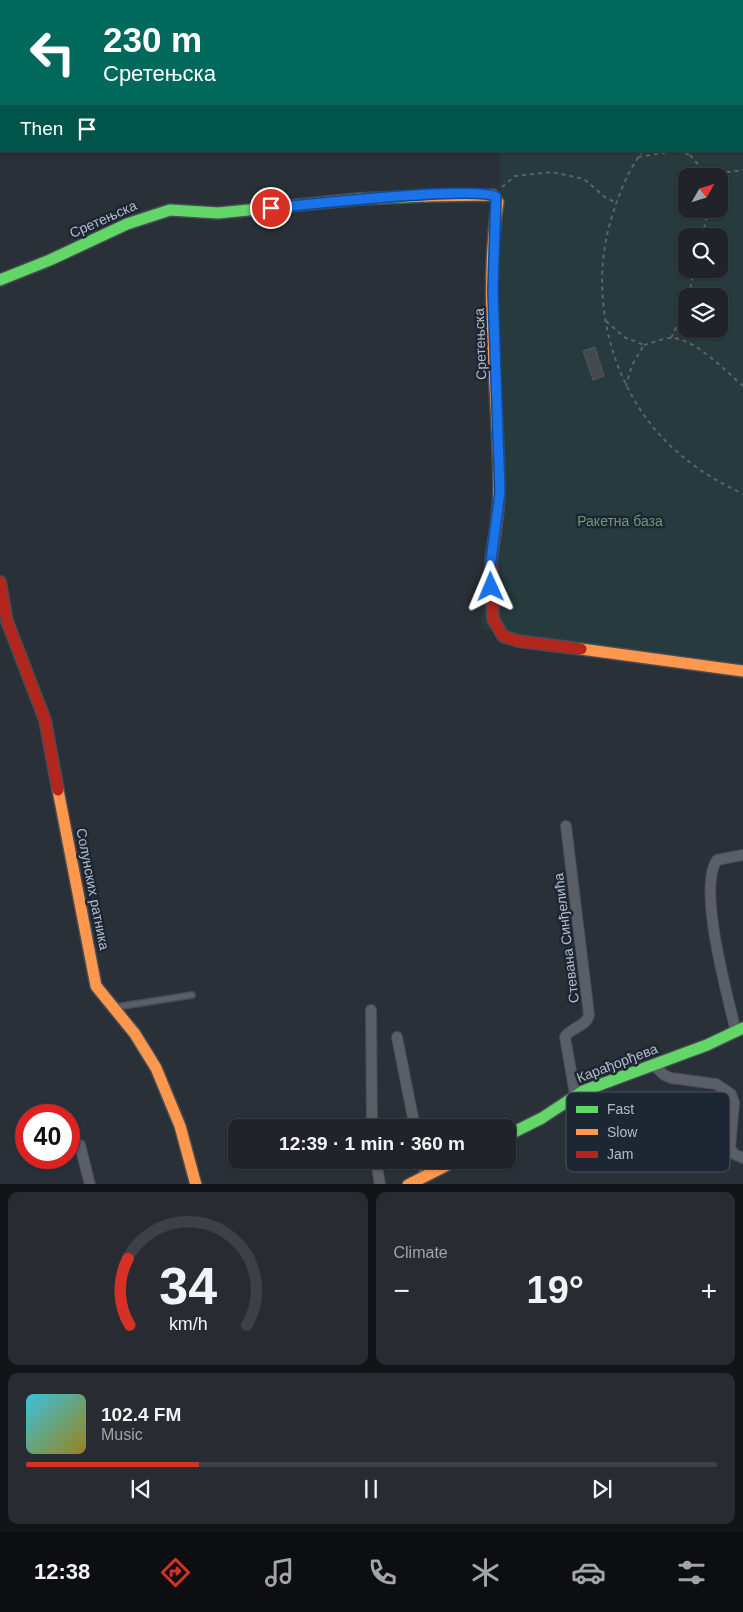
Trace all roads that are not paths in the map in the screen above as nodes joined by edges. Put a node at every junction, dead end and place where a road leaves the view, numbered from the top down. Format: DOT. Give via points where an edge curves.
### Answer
graph roads {
  1 [pos="0,280"];
  2 [pos="0,582"];
  3 [pos="743,671"];
  4 [pos="566,826"];
  5 [pos="743,855"];
  6 [pos="192,995"];
  7 [pos="113,1008"];
  8 [pos="371,1010"];
  9 [pos="739,1030"];
  10 [pos="397,1037"];
  11 [pos="654,1065"];
  12 [pos="575,1092"];
  13 [pos="580,1092"];
  14 [pos="728,1092"];
  15 [pos="730,1093"];
  16 [pos="566,1101"];
  17 [pos="372,1119"];
  18 [pos="413,1119"];
  19 [pos="516,1131"];
  20 [pos="80,1144"];
  21 [pos="730,1148"];
  22 [pos="730,1148"];
  23 [pos="743,1158"];
  24 [pos="378,1169"];
  25 [pos="424,1169"];
  26 [pos="439,1169"];
  27 [pos="425,1176"];
  28 [pos="90,1184"];
  29 [pos="196,1184"];
  30 [pos="380,1184"];
  31 [pos="408,1184"];
  1 -- 3 [label="street, Сретењска" via="127,224 170,210 218,213 359,198 493,195 498,202 494,227 493,291 500,492 490,568 493,619 503,636 518,641"];
  2 -- 7 [label="street, Солунских ратника" via="7,621 45,720 96,986"];
  4 -- 12 [label="street, Стевана Синђелића" via="589,1015 586,1022 570,1030 565,1037"];
  5 -- 9 [label="street" via="717,860 711,878 712,921"];
  6 -- 7 [label="lane"];
  7 -- 29 [label="street, Солунских ратника" via="133,1031 159,1074 191,1157"];
  8 -- 17 [label="street"];
  9 -- 11 [label="street, Карађорђева"];
  10 -- 18 [label="street"];
  11 -- 13 [label="street, Карађорђева"];
  11 -- 14 [label="street" via="670,1078 716,1084"];
  15 -- 22 [label="street" via="734,1103"];
  16 -- 19 [label="street, Карађорђева"];
  20 -- 28 [label="street"];
  21 -- 23 [label="street"];
  24 -- 30 [label="street"];
  25 -- 27 [label="street"];
  26 -- 27 [label="street"];
  27 -- 31 [label="street"];
}
